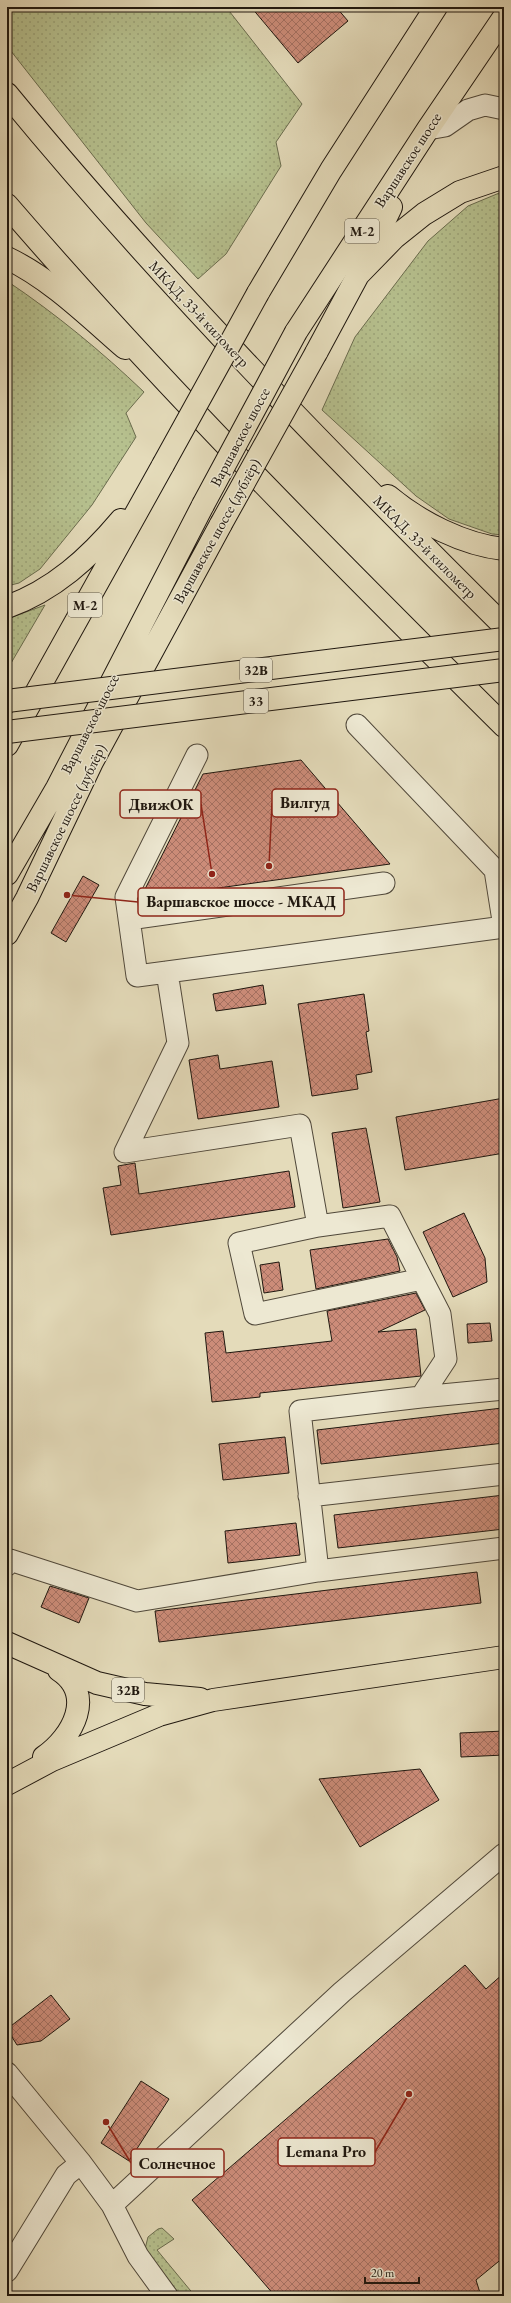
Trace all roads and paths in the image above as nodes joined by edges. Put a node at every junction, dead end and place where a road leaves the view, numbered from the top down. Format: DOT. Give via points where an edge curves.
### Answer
graph roads {
  1 [pos="436,7"];
  2 [pos="504,17"];
  3 [pos="7,94"];
  4 [pos="504,109"];
  5 [pos="428,129"];
  6 [pos="504,177"];
  7 [pos="7,205"];
  8 [pos="7,258"];
  9 [pos="358,275"];
  10 [pos="201,420"];
  11 [pos="317,438"];
  12 [pos="163,465"];
  13 [pos="504,549"];
  14 [pos="7,606"];
  15 [pos="504,626"];
  16 [pos="504,639"];
  17 [pos="504,670"];
  18 [pos="7,701"];
  19 [pos="357,725"];
  20 [pos="504,726"];
  21 [pos="7,732"];
  22 [pos="7,745"];
  23 [pos="197,755"];
  24 [pos="7,874"];
  25 [pos="384,883"];
  26 [pos="129,919"];
  27 [pos="504,927"];
  28 [pos="7,934"];
  29 [pos="167,972"];
  30 [pos="318,1226"];
  31 [pos="422,1279"];
  32 [pos="504,1389"];
  33 [pos="421,1396"];
  34 [pos="504,1474"];
  35 [pos="309,1496"];
  36 [pos="504,1548"];
  37 [pos="7,1565"];
  38 [pos="318,1571"];
  39 [pos="7,1643"];
  40 [pos="504,1657"];
  41 [pos="48,1662"];
  42 [pos="213,1700"];
  43 [pos="7,1784"];
  44 [pos="504,1854"];
  45 [pos="7,2073"];
  46 [pos="81,2163"];
  47 [pos="112,2205"];
  48 [pos="7,2271"];
  49 [pos="167,2296"];
  1 -- 12 [label="main road, М-2, bridge" via="342,153 258,293"];
  2 -- 5 [label="main road, Варшавское шоссе / М-2"];
  3 -- 11 [label="main road, МКАД, 33-й километр" via="143,253"];
  4 -- 5 [label="street" via="485,105 468,110 445,126"];
  5 -- 9 [label="main road, Варшавское шоссе (дублёр)"];
  5 -- 24 [label="main road, Варшавское шоссе / М-2, bridge" via="296,332 203,505 57,788"];
  6 -- 9 [label="main road" via="460,192 424,214 394,238"];
  7 -- 10 [label="main road" via="64,272"];
  8 -- 10 [label="main road" via="20,264 65,296"];
  9 -- 28 [label="main road, Варшавское шоссе (дублёр), bridge" via="92,762"];
  10 -- 20 [label="main road"];
  11 -- 13 [label="main road" via="396,504 444,531 491,548"];
  11 -- 15 [label="main road, МКАД, 33-й километр"];
  12 -- 14 [label="main road" via="133,507 97,549 63,578 30,598"];
  12 -- 22 [label="main road, М-2"];
  16 -- 18 [label="main road, 32B, bridge"];
  17 -- 21 [label="main road, 33, bridge"];
  19 -- 27 [label="street" via="495,870"];
  23 -- 26 [label="street" via="126,897"];
  25 -- 26 [label="street"];
  26 -- 29 [label="street" via="137,976"];
  27 -- 29 [label="street"];
  29 -- 30 [label="street" via="178,1043 125,1152 300,1125"];
  30 -- 31 [label="street" via="390,1216"];
  30 -- 31 [label="street" via="239,1243 255,1314"];
  31 -- 33 [label="street" via="440,1314 446,1359"];
  32 -- 33 [label="street"];
  33 -- 35 [label="street" via="300,1411"];
  34 -- 35 [label="street"];
  35 -- 38 [label="street"];
  36 -- 38 [label="street"];
  37 -- 38 [label="street" via="10,1560 137,1601"];
  39 -- 41 [label="main road, 32B"];
  40 -- 42 [label="main road"];
  41 -- 42 [label="main road, 32B" via="97,1683 145,1694"];
  41 -- 43 [label="main road" via="68,1676 78,1692 77,1716 69,1735 55,1750"];
  42 -- 43 [label="main road" via="159,1715 52,1760"];
  44 -- 47 [label="street" via="342,1992"];
  45 -- 46 [label="street"];
  46 -- 47 [label="street"];
  46 -- 48 [label="street" via="66,2175"];
  47 -- 49 [label="street" via="138,2256"];
}
